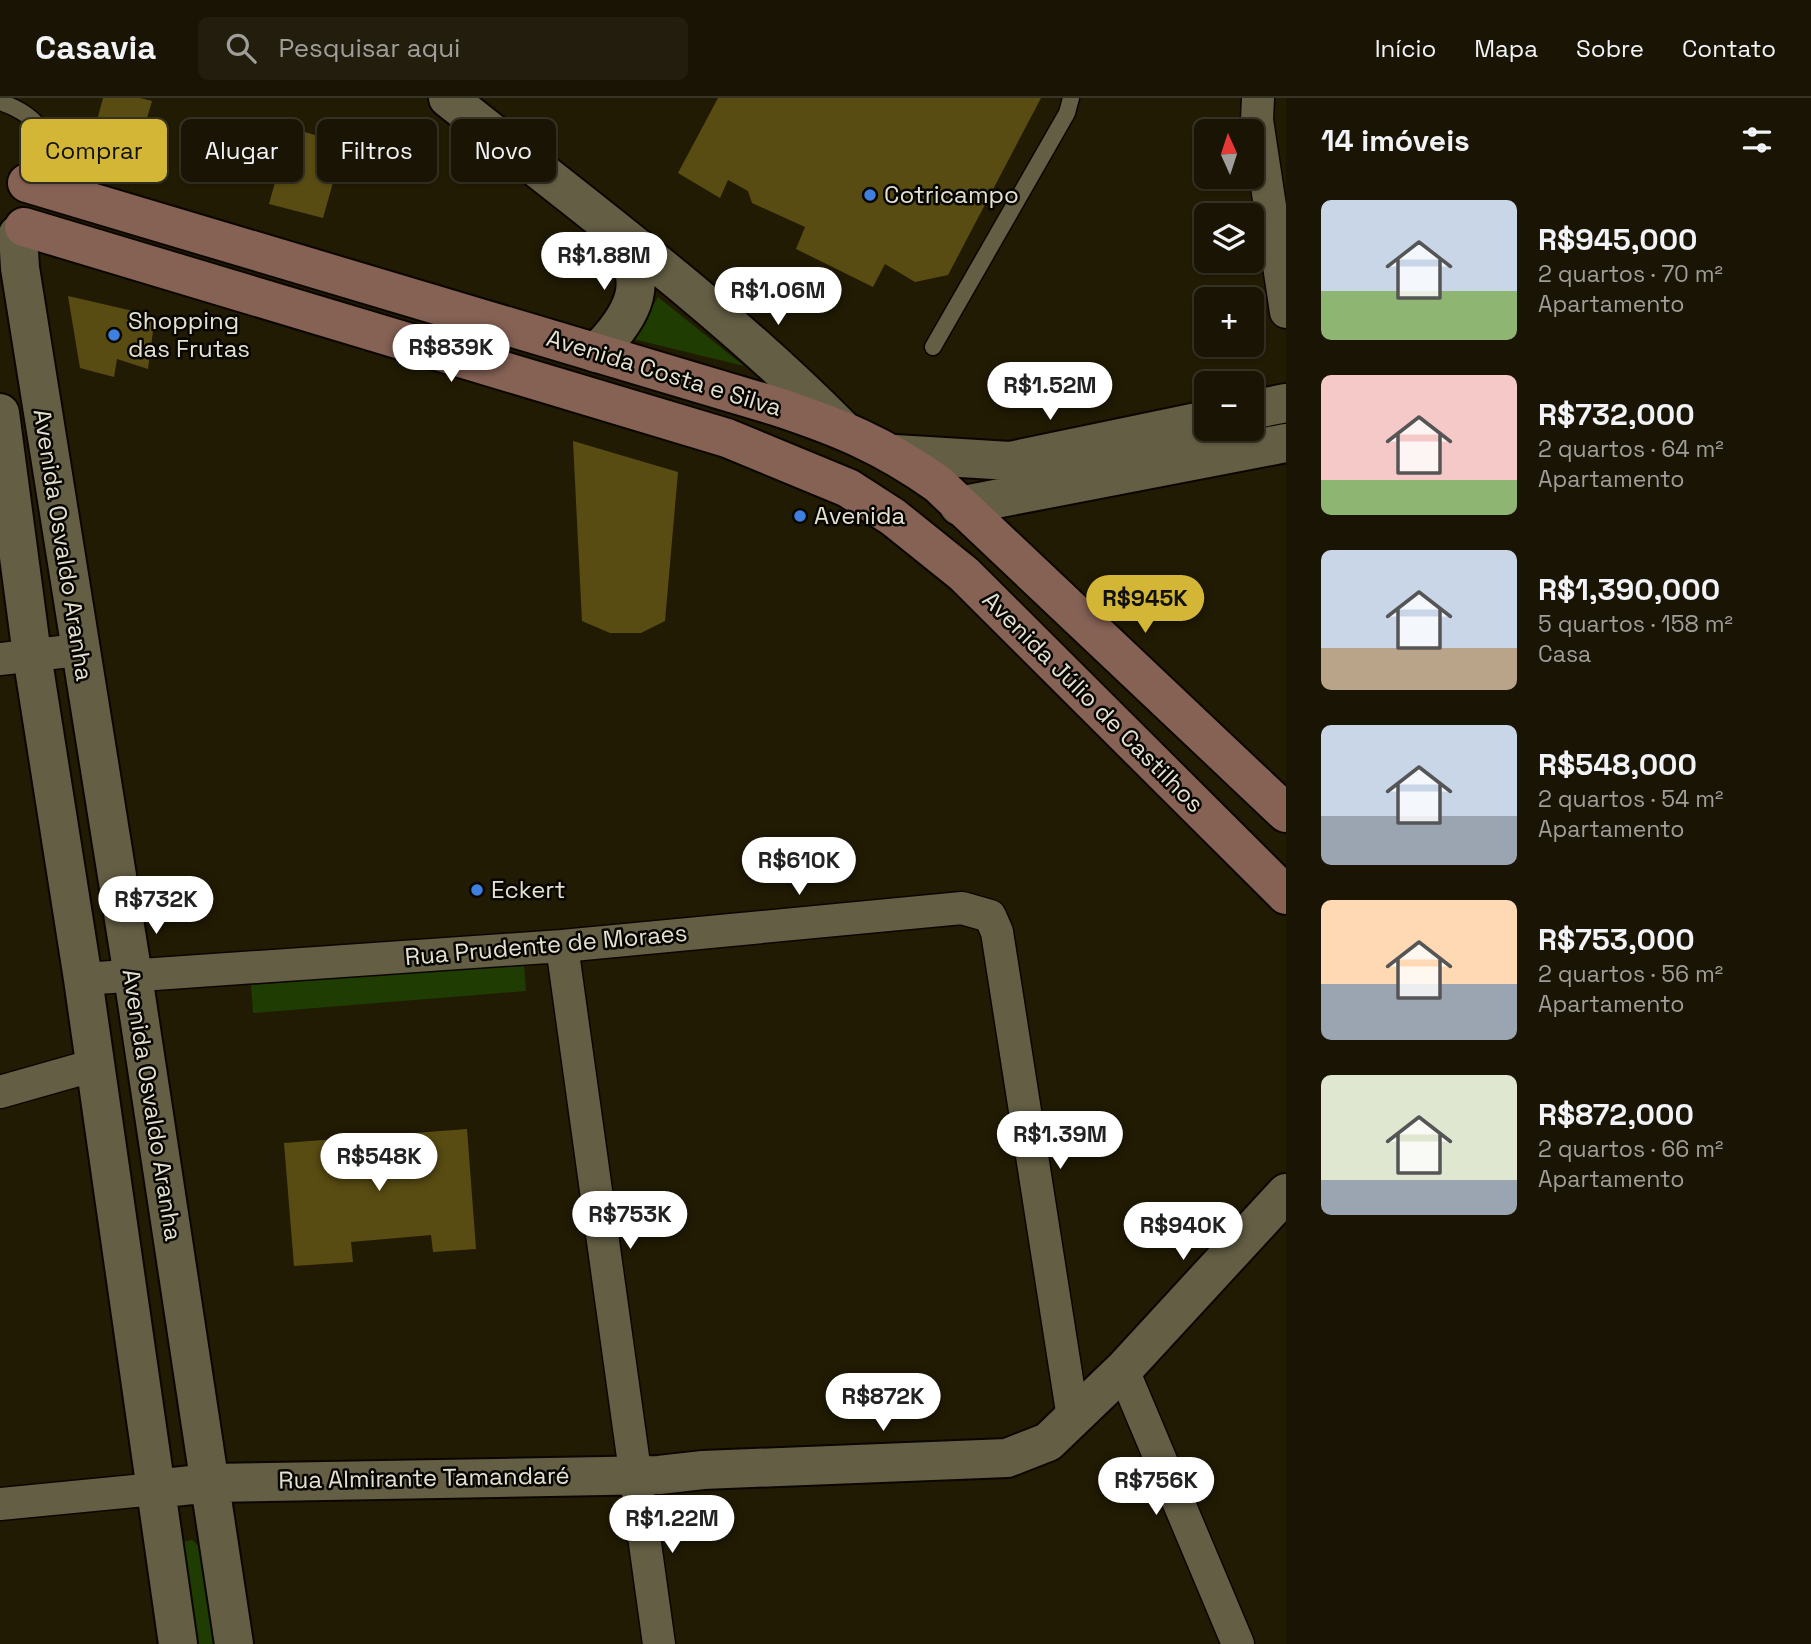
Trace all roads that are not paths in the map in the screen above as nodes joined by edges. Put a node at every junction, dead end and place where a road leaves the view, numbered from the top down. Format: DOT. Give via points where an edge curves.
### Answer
graph roads {
  1 [pos="448,98"];
  2 [pos="1072,98"];
  3 [pos="1258,98"];
  4 [pos="0,102"];
  5 [pos="33,119"];
  6 [pos="28,182"];
  7 [pos="31,182"];
  8 [pos="611,229"];
  9 [pos="14,233"];
  10 [pos="1286,312"];
  11 [pos="933,347"];
  12 [pos="596,353"];
  13 [pos="1286,403"];
  14 [pos="1264,408"];
  15 [pos="0,413"];
  16 [pos="1194,424"];
  17 [pos="841,428"];
  18 [pos="1286,443"];
  19 [pos="895,454"];
  20 [pos="1013,478"];
  21 [pos="959,506"];
  22 [pos="892,517"];
  23 [pos="78,650"];
  24 [pos="16,657"];
  25 [pos="1286,813"];
  26 [pos="1286,895"];
  27 [pos="562,946"];
  28 [pos="133,975"];
  29 [pos="83,979"];
  30 [pos="95,1065"];
  31 [pos="0,1093"];
  32 [pos="1286,1193"];
  33 [pos="1123,1370"];
  34 [pos="1073,1418"];
  35 [pos="633,1473"];
  36 [pos="210,1483"];
  37 [pos="155,1489"];
  38 [pos="0,1504"];
  39 [pos="178,1644"];
  40 [pos="234,1644"];
  41 [pos="659,1644"];
  42 [pos="1238,1644"];
  1 -- 8 [label="street"];
  2 -- 11 [label="lane" via="1068,113"];
  3 -- 10 [label="street" via="1257,120"];
  4 -- 5 [label="lane"];
  6 -- 9 [label="main road" via="33,201"];
  7 -- 12 [label="main road, Avenida Costa e Silva"];
  8 -- 12 [label="street" via="631,253 635,288 630,309"];
  8 -- 17 [label="street" via="671,273 784,371"];
  9 -- 22 [label="main road, Avenida Costa e Silva" via="727,438 848,488"];
  9 -- 23 [label="street, Avenida Osvaldo Aranha"];
  12 -- 17 [label="main road, Avenida Costa e Silva"];
  13 -- 14 [label="street"];
  15 -- 24 [label="street, Avenida Osvaldo Aranha"];
  16 -- 20 [label="street"];
  17 -- 19 [label="main road, Avenida Costa e Silva"];
  18 -- 20 [label="street"];
  19 -- 20 [label="street"];
  19 -- 21 [label="main road, Avenida Costa e Silva" via="938,484"];
  20 -- 21 [label="street"];
  21 -- 22 [label="main road"];
  21 -- 25 [label="main road, Avenida Júlio de Castilhos"];
  22 -- 26 [label="main road, Avenida Júlio de Castilhos" via="964,574"];
  23 -- 24 [label="street"];
  23 -- 28 [label="street, Avenida Osvaldo Aranha"];
  24 -- 29 [label="street, Avenida Osvaldo Aranha"];
  27 -- 28 [label="street, Rua Prudente de Moraes"];
  27 -- 34 [label="street, Rua Prudente de Moraes" via="962,908 990,916 997,932"];
  27 -- 35 [label="street"];
  28 -- 29 [label="street, Rua Prudente de Moraes"];
  28 -- 36 [label="street, Avenida Osvaldo Aranha"];
  29 -- 30 [label="street, Avenida Osvaldo Aranha"];
  30 -- 31 [label="street"];
  30 -- 37 [label="street, Avenida Osvaldo Aranha"];
  32 -- 33 [label="street, Rua Almirante Tamandaré"];
  33 -- 34 [label="street, Rua Almirante Tamandaré"];
  33 -- 42 [label="street"];
  34 -- 35 [label="street, Rua Almirante Tamandaré" via="1048,1441 1007,1458"];
  35 -- 36 [label="street, Rua Almirante Tamandaré"];
  35 -- 41 [label="street"];
  36 -- 37 [label="street, Rua Almirante Tamandaré"];
  36 -- 40 [label="street, Avenida Osvaldo Aranha"];
  37 -- 38 [label="street, Rua Almirante Tamandaré"];
  37 -- 39 [label="street, Avenida Osvaldo Aranha"];
}
